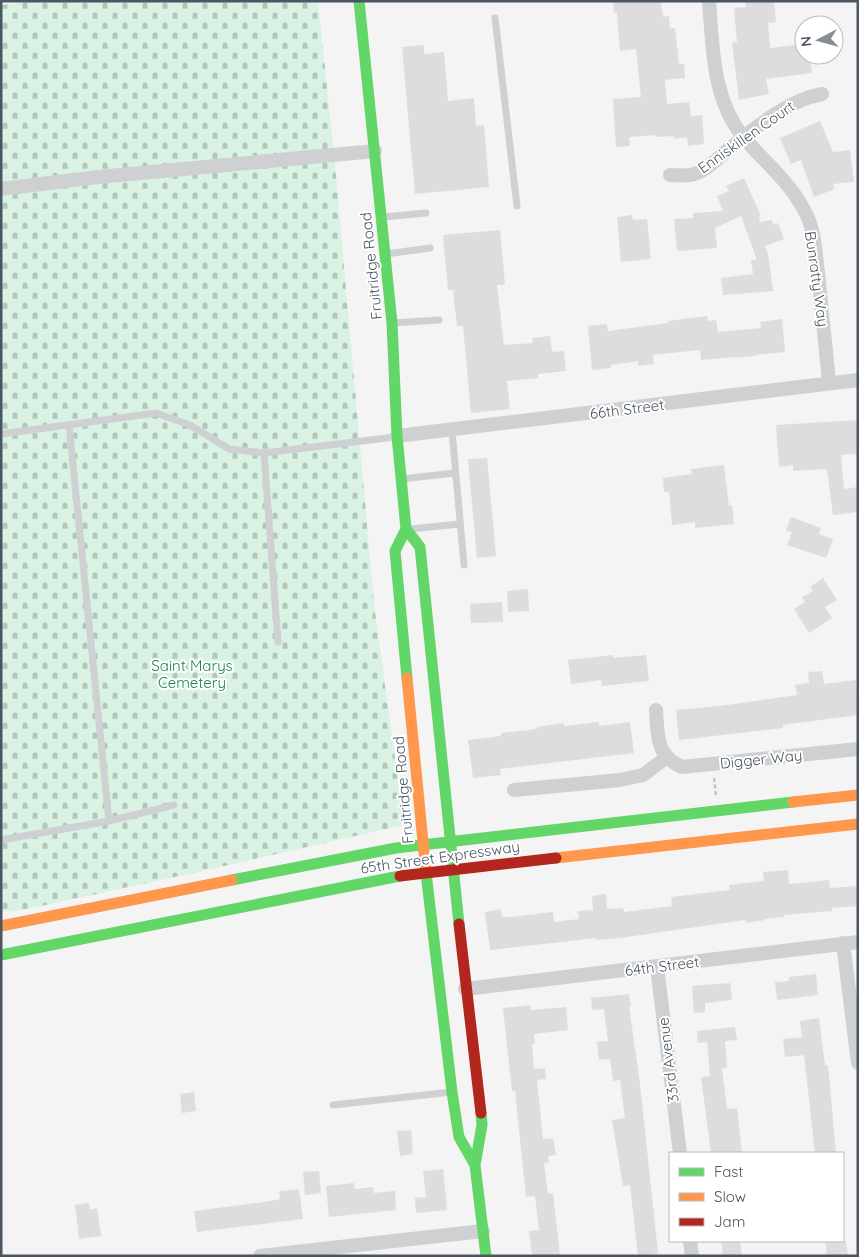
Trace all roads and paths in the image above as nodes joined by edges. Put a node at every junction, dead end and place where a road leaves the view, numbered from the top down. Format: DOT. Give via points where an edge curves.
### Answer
graph roads {
  1 [pos="359,1"];
  2 [pos="709,1"];
  3 [pos="495,18"];
  4 [pos="822,94"];
  5 [pos="743,137"];
  6 [pos="375,151"];
  7 [pos="670,176"];
  8 [pos="1,189"];
  9 [pos="516,206"];
  10 [pos="426,213"];
  11 [pos="382,218"];
  12 [pos="430,248"];
  13 [pos="385,254"];
  14 [pos="439,320"];
  15 [pos="392,323"];
  16 [pos="858,380"];
  17 [pos="829,383"];
  18 [pos="69,425"];
  19 [pos="452,431"];
  20 [pos="1,434"];
  21 [pos="397,436"];
  22 [pos="264,453"];
  23 [pos="455,473"];
  24 [pos="401,480"];
  25 [pos="460,524"];
  26 [pos="406,529"];
  27 [pos="464,565"];
  28 [pos="278,642"];
  29 [pos="656,710"];
  30 [pos="858,749"];
  31 [pos="667,757"];
  32 [pos="713,764"];
  33 [pos="514,790"];
  34 [pos="858,796"];
  35 [pos="174,806"];
  36 [pos="718,811"];
  37 [pos="109,821"];
  38 [pos="858,824"];
  39 [pos="1,840"];
  40 [pos="449,841"];
  41 [pos="423,844"];
  42 [pos="452,869"];
  43 [pos="426,872"];
  44 [pos="1,926"];
  45 [pos="858,942"];
  46 [pos="843,943"];
  47 [pos="1,955"];
  48 [pos="657,967"];
  49 [pos="466,989"];
  50 [pos="858,1063"];
  51 [pos="452,1092"];
  52 [pos="333,1105"];
  53 [pos="680,1152"];
  54 [pos="475,1165"];
  55 [pos="483,1231"];
  56 [pos="690,1242"];
  57 [pos="260,1256"];
  58 [pos="486,1256"];
  59 [pos="692,1256"];
  1 -- 6 [label="main road, Fruitridge Road"];
  2 -- 5 [label="street, Bunratty Way" via="718,90"];
  3 -- 9 [label="lane"];
  4 -- 5 [label="street, Enniskillen Court" via="807,96 789,105"];
  5 -- 7 [label="street, Enniskillen Court" via="708,167 691,175"];
  5 -- 17 [label="street, Bunratty Way" via="785,181 808,219 815,247"];
  6 -- 8 [label="street"];
  6 -- 11 [label="main road, Fruitridge Road"];
  10 -- 11 [label="lane"];
  11 -- 13 [label="main road, Fruitridge Road"];
  12 -- 13 [label="lane"];
  13 -- 15 [label="main road, Fruitridge Road"];
  14 -- 15 [label="lane"];
  15 -- 21 [label="main road, Fruitridge Road"];
  16 -- 17 [label="street, 66th Street"];
  17 -- 19 [label="street, 66th Street"];
  18 -- 20 [label="lane"];
  18 -- 22 [label="lane" via="156,413 190,425 229,449"];
  18 -- 37 [label="lane"];
  19 -- 21 [label="street, 66th Street"];
  19 -- 23 [label="lane"];
  21 -- 22 [label="lane"];
  21 -- 24 [label="main road, Fruitridge Road"];
  22 -- 28 [label="lane"];
  23 -- 24 [label="lane"];
  23 -- 25 [label="lane"];
  24 -- 26 [label="main road, Fruitridge Road"];
  25 -- 26 [label="lane"];
  25 -- 27 [label="lane"];
  26 -- 40 [label="main road, Fruitridge Road" via="420,547"];
  26 -- 41 [label="main road, Fruitridge Road" via="395,551"];
  29 -- 31 [label="street" via="659,745"];
  30 -- 32 [label="street, Digger Way"];
  31 -- 32 [label="street, Digger Way" via="682,767"];
  31 -- 33 [label="street" via="643,775 620,780"];
  32 -- 36 [label="path"];
  34 -- 36 [label="main road, 65th Street Expressway"];
  35 -- 37 [label="lane"];
  36 -- 40 [label="main road, 65th Street Expressway"];
  37 -- 39 [label="lane"];
  38 -- 42 [label="main road, 65th Street Expressway"];
  40 -- 41 [label="main road, 65th Street Expressway"];
  40 -- 42 [label="main road, Fruitridge Road"];
  41 -- 43 [label="main road, Fruitridge Road"];
  41 -- 44 [label="main road, 65th Street Expressway"];
  42 -- 43 [label="main road, 65th Street Expressway"];
  42 -- 49 [label="main road, Fruitridge Road"];
  43 -- 47 [label="main road, 65th Street Expressway"];
  43 -- 51 [label="main road, Fruitridge Road"];
  45 -- 46 [label="street, 64th Street"];
  46 -- 48 [label="street, 64th Street"];
  46 -- 50 [label="street"];
  48 -- 49 [label="street, 64th Street"];
  48 -- 53 [label="street, 33rd Avenue"];
  49 -- 54 [label="main road, Fruitridge Road" via="482,1125"];
  51 -- 52 [label="lane"];
  51 -- 54 [label="main road, Fruitridge Road" via="459,1137"];
  54 -- 55 [label="main road, Fruitridge Road"];
  55 -- 57 [label="street"];
  55 -- 58 [label="main road, Fruitridge Road"];
  56 -- 59 [label="street"];
}
